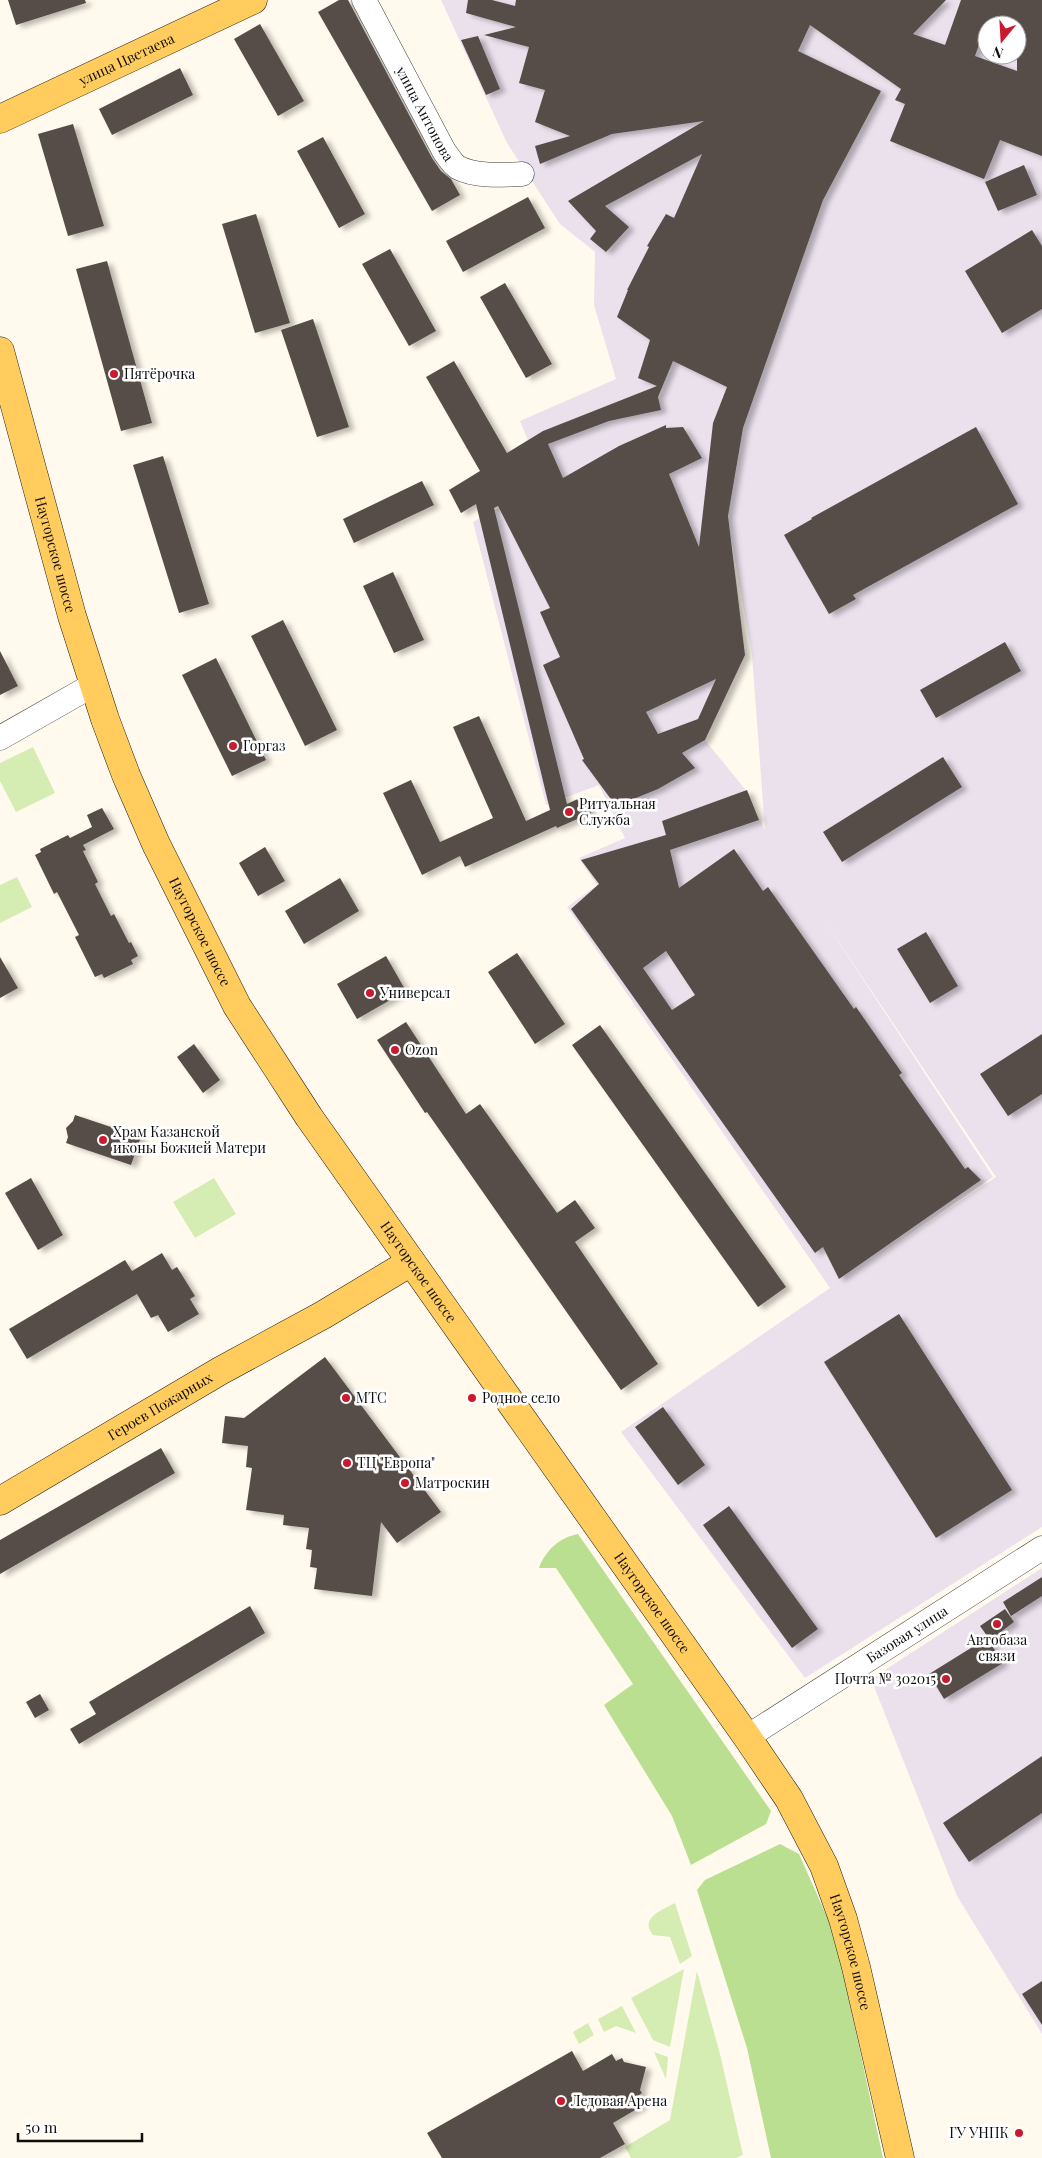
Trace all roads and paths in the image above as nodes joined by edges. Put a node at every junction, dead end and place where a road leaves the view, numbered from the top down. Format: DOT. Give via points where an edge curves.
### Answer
graph roads {
  1 [pos="253,0"];
  2 [pos="364,0"];
  3 [pos="0,119"];
  4 [pos="522,174"];
  5 [pos="0,350"];
  6 [pos="93,685"];
  7 [pos="0,738"];
  8 [pos="411,1262"];
  9 [pos="0,1501"];
  10 [pos="1042,1548"];
  11 [pos="747,1737"];
  12 [pos="900,2158"];
  1 -- 3 [label="main road, улица Цветаева"];
  2 -- 4 [label="street, улица Антонова" via="455,166 474,172"];
  5 -- 6 [label="main road, Наугорское шоссе" via="32,476"];
  6 -- 7 [label="street"];
  6 -- 8 [label="main road, Наугорское шоссе" via="144,818 237,1006 309,1117"];
  8 -- 9 [label="main road, Героев Пожарных"];
  8 -- 11 [label="main road, Наугорское шоссе"];
  10 -- 11 [label="street, Базовая улица"];
  11 -- 12 [label="main road, Наугорское шоссе" via="793,1806 824,1866 856,1967"];
}
